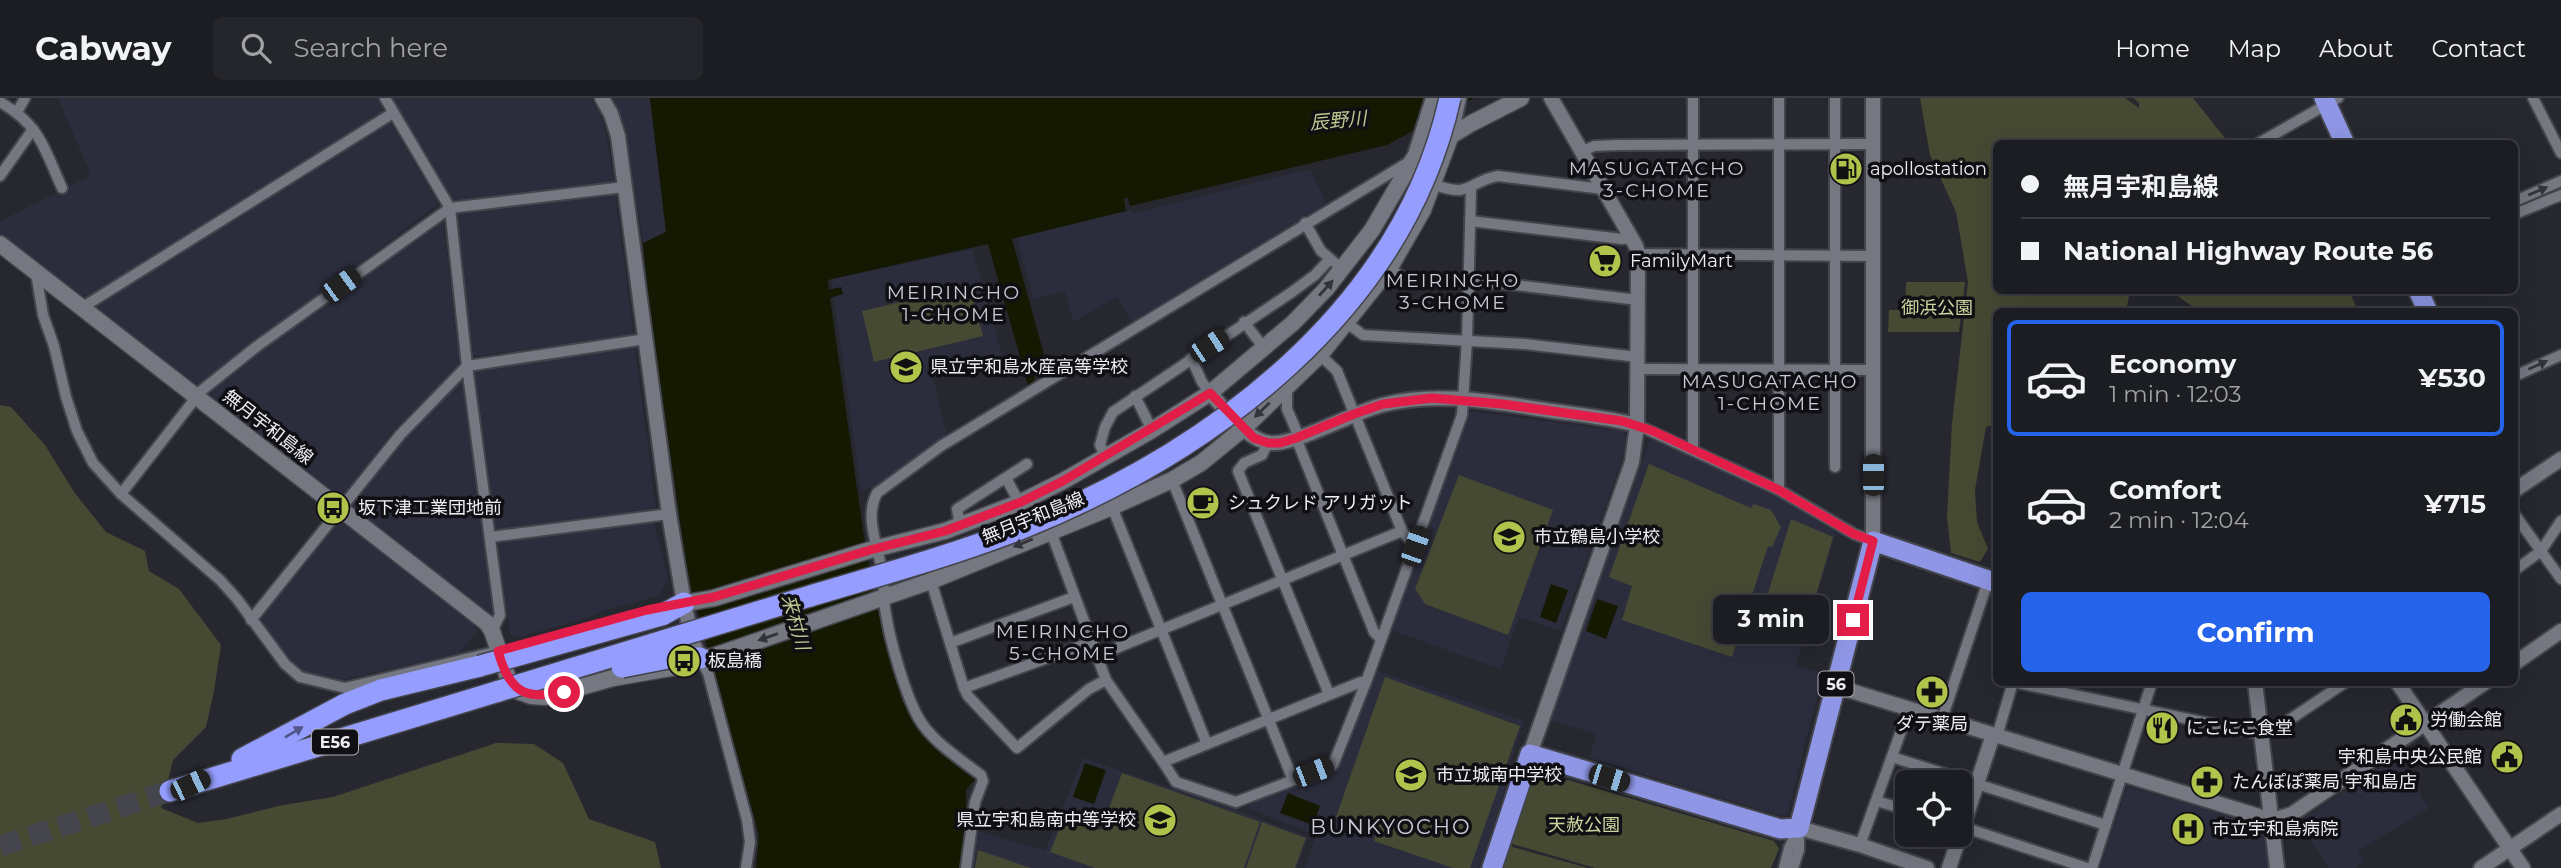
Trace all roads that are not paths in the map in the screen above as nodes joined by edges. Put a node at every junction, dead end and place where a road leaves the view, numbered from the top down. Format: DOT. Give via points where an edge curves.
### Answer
graph roads {
  1 [pos="25,98"];
  2 [pos="385,98"];
  3 [pos="602,98"];
  4 [pos="1433,98"];
  5 [pos="1521,98"];
  6 [pos="1551,98"];
  7 [pos="1693,98"];
  8 [pos="1779,98"];
  9 [pos="1835,98"];
  10 [pos="1873,98"];
  11 [pos="2533,98"];
  12 [pos="2330,100"];
  13 [pos="1455,101"];
  14 [pos="0,102"];
  15 [pos="17,112"];
  16 [pos="393,113"];
  17 [pos="33,129"];
  18 [pos="1451,135"];
  19 [pos="2264,140"];
  20 [pos="2344,140"];
  21 [pos="1835,144"];
  22 [pos="1874,144"];
  23 [pos="1693,145"];
  24 [pos="1779,145"];
  25 [pos="1583,151"];
  26 [pos="2561,153"];
  27 [pos="1414,158"];
  28 [pos="0,176"];
  29 [pos="2561,181"];
  30 [pos="1433,184"];
  31 [pos="624,187"];
  32 [pos="62,188"];
  33 [pos="1471,189"];
  34 [pos="1603,189"];
  35 [pos="2561,195"];
  36 [pos="2518,200"];
  37 [pos="450,208"];
  38 [pos="2518,214"];
  39 [pos="1470,221"];
  40 [pos="1304,223"];
  41 [pos="1631,238"];
  42 [pos="0,244"];
  43 [pos="1638,254"];
  44 [pos="1693,255"];
  45 [pos="1779,255"];
  46 [pos="1835,256"];
  47 [pos="1874,256"];
  48 [pos="1336,264"];
  49 [pos="1390,269"];
  50 [pos="36,273"];
  51 [pos="1469,282"];
  52 [pos="1292,292"];
  53 [pos="1638,300"];
  54 [pos="83,307"];
  55 [pos="1307,308"];
  56 [pos="1244,322"];
  57 [pos="1347,323"];
  58 [pos="646,339"];
  59 [pos="1467,340"];
  60 [pos="1265,348"];
  61 [pos="1320,355"];
  62 [pos="2561,355"];
  63 [pos="1191,358"];
  64 [pos="1638,363"];
  65 [pos="467,366"];
  66 [pos="1692,370"];
  67 [pos="1779,370"];
  68 [pos="1836,370"];
  69 [pos="1874,370"];
  70 [pos="2518,375"];
  71 [pos="1287,386"];
  72 [pos="1210,393"];
  73 [pos="1135,396"];
  74 [pos="197,397"];
  75 [pos="1464,400"];
  76 [pos="1354,414"];
  77 [pos="1637,425"];
  78 [pos="1244,428"];
  79 [pos="1152,430"];
  80 [pos="1298,438"];
  81 [pos="1268,443"];
  82 [pos="1693,450"];
  83 [pos="1106,457"];
  84 [pos="2561,458"];
  85 [pos="1027,464"];
  86 [pos="1835,467"];
  87 [pos="1006,478"];
  88 [pos="1172,480"];
  89 [pos="2518,488"];
  90 [pos="1779,490"];
  91 [pos="121,494"];
  92 [pos="1019,502"];
  93 [pos="1112,507"];
  94 [pos="341,508"];
  95 [pos="669,514"];
  96 [pos="2518,519"];
  97 [pos="2561,521"];
  98 [pos="960,525"];
  99 [pos="1402,531"];
  100 [pos="1051,532"];
  101 [pos="490,537"];
  102 [pos="1873,541"];
  103 [pos="1415,546"];
  104 [pos="874,549"];
  105 [pos="2542,551"];
  106 [pos="1343,555"];
  107 [pos="2518,568"];
  108 [pos="2561,579"];
  109 [pos="1283,580"];
  110 [pos="931,581"];
  111 [pos="1992,582"];
  112 [pos="1074,597"];
  113 [pos="882,598"];
  114 [pos="690,602"];
  115 [pos="1222,606"];
  116 [pos="251,620"];
  117 [pos="1161,630"];
  118 [pos="492,631"];
  119 [pos="2561,631"];
  120 [pos="1381,639"];
  121 [pos="1092,642"];
  122 [pos="950,643"];
  123 [pos="498,651"];
  124 [pos="1097,656"];
  125 [pos="706,658"];
  126 [pos="2518,661"];
  127 [pos="1106,680"];
  128 [pos="1366,682"];
  129 [pos="2012,686"];
  130 [pos="2032,686"];
  131 [pos="2151,686"];
  132 [pos="2256,686"];
  133 [pos="2340,686"];
  134 [pos="2400,686"];
  135 [pos="2480,686"];
  136 [pos="1835,687"];
  137 [pos="964,688"];
  138 [pos="1329,694"];
  139 [pos="503,696"];
  140 [pos="1909,709"];
  141 [pos="2144,709"];
  142 [pos="1269,719"];
  143 [pos="1942,719"];
  144 [pos="2425,724"];
  145 [pos="2263,732"];
  146 [pos="1995,735"];
  147 [pos="1207,744"];
  148 [pos="1530,754"];
  149 [pos="1892,757"];
  150 [pos="1163,762"];
  151 [pos="2122,775"];
  152 [pos="1293,780"];
  153 [pos="1978,783"];
  154 [pos="1972,800"];
  155 [pos="1876,801"];
  156 [pos="1895,806"];
  157 [pos="2561,814"];
  158 [pos="2272,820"];
  159 [pos="2106,825"];
  160 [pos="1799,828"];
  161 [pos="1972,834"];
  162 [pos="1860,845"];
  163 [pos="1956,847"];
  164 [pos="2510,849"];
  165 [pos="746,868"];
  166 [pos="967,868"];
  167 [pos="1492,868"];
  168 [pos="1784,868"];
  169 [pos="1793,868"];
  170 [pos="1927,868"];
  171 [pos="1949,868"];
  172 [pos="2090,868"];
  173 [pos="2277,868"];
  174 [pos="2481,868"];
  175 [pos="2523,868"];
  1 -- 15 [label="street"];
  2 -- 16 [label="street"];
  3 -- 31 [label="street" via="618,136"];
  4 -- 27 [label="street"];
  5 -- 18 [label="main road, 無月宇和島線"];
  6 -- 25 [label="street"];
  7 -- 23 [label="street"];
  8 -- 24 [label="street"];
  9 -- 21 [label="street"];
  10 -- 22 [label="street"];
  11 -- 26 [label="street"];
  12 -- 19 [label="street"];
  12 -- 20 [label="highway"];
  13 -- 18 [label="street"];
  13 -- 139 [label="highway, bridge" via="1413,202 1357,291 1288,368 1204,433 1120,482 1018,529"];
  14 -- 15 [label="street"];
  15 -- 17 [label="street"];
  16 -- 37 [label="street"];
  16 -- 54 [label="street"];
  17 -- 28 [label="street"];
  17 -- 32 [label="street"];
  18 -- 27 [label="main road, 無月宇和島線"];
  18 -- 30 [label="main road, 無月宇和島線"];
  21 -- 22 [label="street"];
  21 -- 24 [label="street"];
  21 -- 46 [label="street"];
  22 -- 47 [label="street"];
  23 -- 24 [label="street"];
  23 -- 25 [label="street" via="1594,146"];
  23 -- 44 [label="street"];
  24 -- 45 [label="street"];
  25 -- 34 [label="street"];
  27 -- 40 [label="street"];
  27 -- 48 [label="main road, 無月宇和島線" via="1388,206"];
  36 -- 29 [label="street, one-way"];
  30 -- 33 [label="street" via="1448,190"];
  30 -- 49 [label="main road, 無月宇和島線"];
  31 -- 37 [label="street"];
  31 -- 58 [label="street"];
  33 -- 34 [label="street" via="1483,179 1498,176"];
  33 -- 39 [label="street"];
  34 -- 41 [label="street"];
  35 -- 38 [label="street"];
  37 -- 65 [label="street"];
  37 -- 74 [label="street" via="257,347"];
  39 -- 41 [label="street"];
  39 -- 51 [label="street"];
  40 -- 48 [label="street"];
  40 -- 104 [label="street" via="941,446 877,493 871,520"];
  41 -- 43 [label="street"];
  42 -- 50 [label="main road, 無月宇和島線"];
  43 -- 44 [label="street"];
  43 -- 53 [label="street"];
  44 -- 45 [label="street"];
  44 -- 66 [label="street"];
  45 -- 46 [label="street"];
  45 -- 67 [label="street"];
  46 -- 47 [label="street"];
  46 -- 68 [label="street"];
  47 -- 69 [label="street"];
  48 -- 52 [label="street"];
  55 -- 48 [label="main road, 無月宇和島線, one-way"];
  49 -- 51 [label="street" via="1406,279"];
  49 -- 57 [label="main road, 無月宇和島線"];
  50 -- 54 [label="main road, 無月宇和島線"];
  50 -- 91 [label="street" via="43,315 77,431 93,463"];
  51 -- 53 [label="street"];
  51 -- 59 [label="street"];
  52 -- 55 [label="street"];
  52 -- 56 [label="street"];
  53 -- 64 [label="street"];
  54 -- 74 [label="main road, 無月宇和島線"];
  55 -- 60 [label="main road, 無月宇和島線"];
  56 -- 60 [label="street"];
  56 -- 63 [label="street"];
  57 -- 59 [label="street" via="1363,335"];
  57 -- 61 [label="main road, 無月宇和島線"];
  58 -- 65 [label="street"];
  58 -- 95 [label="street"];
  59 -- 64 [label="street"];
  59 -- 75 [label="street"];
  60 -- 72 [label="main road, 無月宇和島線"];
  61 -- 71 [label="main road, 無月宇和島線"];
  61 -- 76 [label="street" via="1337,371"];
  70 -- 62 [label="street, one-way"];
  63 -- 72 [label="street"];
  63 -- 73 [label="street"];
  64 -- 66 [label="street"];
  64 -- 77 [label="street"];
  65 -- 94 [label="street" via="400,435"];
  65 -- 101 [label="street"];
  66 -- 67 [label="street"];
  66 -- 82 [label="street"];
  67 -- 68 [label="street"];
  67 -- 90 [label="street"];
  68 -- 69 [label="street"];
  68 -- 86 [label="street"];
  69 -- 102 [label="street"];
  71 -- 78 [label="main road, 無月宇和島線, one-way"];
  71 -- 80 [label="street" via="1287,409"];
  72 -- 78 [label="street"];
  72 -- 79 [label="main road, 無月宇和島線"];
  73 -- 79 [label="street"];
  73 -- 83 [label="street" via="1113,412 1105,427 1100,445"];
  74 -- 91 [label="street"];
  74 -- 94 [label="main road, 無月宇和島線"];
  75 -- 76 [label="street" via="1407,400"];
  75 -- 77 [label="street"];
  75 -- 103 [label="street"];
  76 -- 80 [label="street"];
  76 -- 99 [label="street"];
  77 -- 82 [label="street"];
  77 -- 148 [label="street" via="1632,462"];
  78 -- 81 [label="street"];
  78 -- 88 [label="main road, 無月宇和島線"];
  79 -- 83 [label="main road, 無月宇和島線"];
  80 -- 81 [label="street"];
  80 -- 106 [label="street"];
  81 -- 109 [label="street" via="1262,455 1238,471"];
  82 -- 90 [label="street"];
  83 -- 92 [label="main road, 無月宇和島線"];
  84 -- 89 [label="street"];
  85 -- 87 [label="street"];
  87 -- 92 [label="street"];
  87 -- 98 [label="street" via="957,509"];
  88 -- 93 [label="main road, 無月宇和島線"];
  88 -- 115 [label="street"];
  90 -- 102 [label="street"];
  91 -- 116 [label="street" via="220,580"];
  92 -- 98 [label="main road, 無月宇和島線"];
  93 -- 100 [label="main road, 無月宇和島線"];
  93 -- 117 [label="street"];
  94 -- 116 [label="street"];
  94 -- 118 [label="main road, 無月宇和島線"];
  95 -- 101 [label="street"];
  95 -- 114 [label="street"];
  96 -- 105 [label="street"];
  97 -- 105 [label="street"];
  98 -- 104 [label="main road, 無月宇和島線"];
  99 -- 103 [label="street"];
  99 -- 106 [label="street"];
  100 -- 110 [label="main road, 無月宇和島線, one-way"];
  100 -- 112 [label="street"];
  101 -- 118 [label="street" via="500,615"];
  102 -- 111 [label="highway"];
  102 -- 136 [label="highway, 56"];
  103 -- 120 [label="street"];
  104 -- 113 [label="street"];
  104 -- 114 [label="main road, 無月宇和島線"];
  105 -- 107 [label="street"];
  105 -- 108 [label="street"];
  106 -- 109 [label="street"];
  106 -- 120 [label="street"];
  109 -- 115 [label="street"];
  109 -- 138 [label="street"];
  110 -- 113 [label="main road, 無月宇和島線"];
  110 -- 122 [label="street"];
  111 -- 143 [label="street"];
  112 -- 121 [label="street"];
  112 -- 122 [label="street"];
  113 -- 125 [label="main road, 無月宇和島線, one-way"];
  113 -- 166 [label="street" via="917,716 983,781 975,802"];
  114 -- 123 [label="main road, 無月宇和島線"];
  114 -- 125 [label="street" via="693,643"];
  139 -- 114 [label="highway, E56, one-way, bridge" via="381,738 296,753 180,788 345,704 662,615"];
  115 -- 117 [label="street"];
  115 -- 142 [label="street"];
  116 -- 123 [label="street" via="300,677 345,688"];
  117 -- 124 [label="street"];
  117 -- 147 [label="street"];
  118 -- 123 [label="main road, 無月宇和島線"];
  119 -- 126 [label="street"];
  120 -- 128 [label="street"];
  121 -- 124 [label="street"];
  121 -- 137 [label="street"];
  122 -- 137 [label="street"];
  123 -- 125 [label="main road, 無月宇和島線" via="508,678 520,692 545,697"];
  124 -- 127 [label="street"];
  125 -- 139 [label="highway, bridge" via="668,658"];
  125 -- 165 [label="street" via="747,820"];
  127 -- 137 [label="street" via="1088,689 1017,748"];
  127 -- 150 [label="street"];
  128 -- 138 [label="street"];
  128 -- 152 [label="street" via="1333,765"];
  129 -- 146 [label="street"];
  130 -- 141 [label="street"];
  131 -- 141 [label="street"];
  132 -- 145 [label="street"];
  133 -- 145 [label="street" via="2274,730"];
  134 -- 144 [label="street"];
  135 -- 144 [label="street"];
  136 -- 140 [label="street"];
  136 -- 160 [label="highway, 56"];
  138 -- 142 [label="street"];
  140 -- 143 [label="street"];
  140 -- 149 [label="street"];
  141 -- 145 [label="street"];
  141 -- 151 [label="street"];
  142 -- 147 [label="street"];
  142 -- 152 [label="street"];
  143 -- 146 [label="street"];
  144 -- 158 [label="street" via="2292,814"];
  144 -- 164 [label="street"];
  145 -- 158 [label="street"];
  146 -- 151 [label="street"];
  146 -- 153 [label="street"];
  147 -- 150 [label="street"];
  148 -- 160 [label="highway" via="1780,829"];
  148 -- 167 [label="highway"];
  149 -- 153 [label="street"];
  149 -- 155 [label="street"];
  150 -- 152 [label="street" via="1176,782 1236,802"];
  151 -- 158 [label="street"];
  151 -- 159 [label="street"];
  153 -- 154 [label="street"];
  153 -- 159 [label="street"];
  155 -- 156 [label="street"];
  155 -- 162 [label="street"];
  157 -- 164 [label="street"];
  158 -- 173 [label="street"];
  159 -- 172 [label="street"];
  160 -- 162 [label="street"];
  160 -- 168 [label="street"];
  160 -- 169 [label="street"];
  161 -- 172 [label="street"];
  162 -- 170 [label="street"];
  163 -- 171 [label="street"];
  164 -- 174 [label="street"];
  164 -- 175 [label="street"];
}
